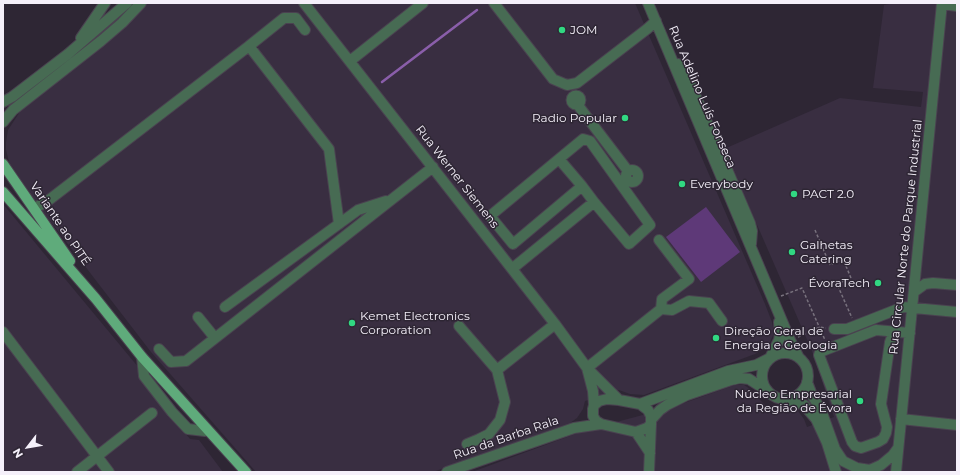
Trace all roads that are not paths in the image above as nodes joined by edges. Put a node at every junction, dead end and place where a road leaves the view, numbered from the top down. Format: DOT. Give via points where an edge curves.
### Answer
graph roads {
  1 [pos="105,3"];
  2 [pos="127,3"];
  3 [pos="141,3"];
  4 [pos="304,3"];
  5 [pos="423,3"];
  6 [pos="494,3"];
  7 [pos="648,3"];
  8 [pos="942,4"];
  9 [pos="957,6"];
  10 [pos="656,21"];
  11 [pos="305,30"];
  12 [pos="249,46"];
  13 [pos="68,54"];
  14 [pos="350,61"];
  15 [pos="3,102"];
  16 [pos="577,104"];
  17 [pos="3,122"];
  18 [pos="559,160"];
  19 [pos="3,164"];
  20 [pos="432,168"];
  21 [pos="628,171"];
  22 [pos="582,186"];
  23 [pos="3,192"];
  24 [pos="394,198"];
  25 [pos="594,202"];
  26 [pos="15,205"];
  27 [pos="34,208"];
  28 [pos="339,224"];
  29 [pos="659,240"];
  30 [pos="513,268"];
  31 [pos="957,285"];
  32 [pos="914,292"];
  33 [pos="96,299"];
  34 [pos="225,307"];
  35 [pos="913,308"];
  36 [pos="661,309"];
  37 [pos="778,312"];
  38 [pos="957,312"];
  39 [pos="198,318"];
  40 [pos="722,321"];
  41 [pos="555,324"];
  42 [pos="459,326"];
  43 [pos="834,329"];
  44 [pos="3,332"];
  45 [pos="894,332"];
  46 [pos="910,333"];
  47 [pos="215,338"];
  48 [pos="159,349"];
  49 [pos="142,357"];
  50 [pos="770,358"];
  51 [pos="800,358"];
  52 [pos="587,368"];
  53 [pos="497,370"];
  54 [pos="807,382"];
  55 [pos="768,391"];
  56 [pos="176,395"];
  57 [pos="786,399"];
  58 [pos="619,400"];
  59 [pos="640,404"];
  60 [pos="594,405"];
  61 [pos="152,414"];
  62 [pos="593,416"];
  63 [pos="901,419"];
  64 [pos="651,422"];
  65 [pos="601,424"];
  66 [pos="957,425"];
  67 [pos="574,428"];
  68 [pos="205,431"];
  69 [pos="636,432"];
  70 [pos="467,444"];
  71 [pos="898,448"];
  72 [pos="650,453"];
  73 [pos="97,456"];
  74 [pos="77,472"];
  75 [pos="109,472"];
  76 [pos="237,472"];
  77 [pos="246,472"];
  78 [pos="447,472"];
  79 [pos="649,472"];
  80 [pos="836,472"];
  81 [pos="896,472"];
  1 -- 13 [label="street"];
  2 -- 13 [label="street"];
  3 -- 17 [label="street" via="122,23 13,110"];
  4 -- 14 [label="street, Rua Werner Siemens"];
  5 -- 14 [label="street"];
  6 -- 10 [label="street" via="553,79 566,84 577,83"];
  7 -- 10 [label="street, Rua Adelino Luís Fonseca"];
  8 -- 9 [label="street"];
  8 -- 32 [label="street, Rua Circular Norte do Parque Industrial"];
  10 -- 37 [label="street, Rua Adelino Luís Fonseca"];
  11 -- 12 [label="street" via="296,18 284,18"];
  12 -- 27 [label="street" via="45,203"];
  12 -- 28 [label="street" via="329,149"];
  13 -- 15 [label="street"];
  14 -- 20 [label="street, Rua Werner Siemens"];
  16 -- 21 [label="street"];
  18 -- 22 [label="street"];
  18 -- 22 [label="street" via="490,216 513,244"];
  18 -- 25 [label="street" via="583,139 590,141 650,225 629,244"];
  19 -- 27 [label="main road, Variante ao PITÉ"];
  20 -- 24 [label="street"];
  20 -- 30 [label="street, Rua Werner Siemens"];
  22 -- 25 [label="street"];
  23 -- 26 [label="main road, Variante ao PITÉ"];
  24 -- 28 [label="street" via="358,210"];
  24 -- 47 [label="street"];
  25 -- 30 [label="street"];
  26 -- 27 [label="main road"];
  26 -- 33 [label="main road, Variante ao PITÉ"];
  27 -- 33 [label="main road, Variante ao PITÉ"];
  28 -- 34 [label="street"];
  29 -- 36 [label="street" via="689,279 662,300"];
  30 -- 41 [label="street, Rua Werner Siemens"];
  31 -- 32 [label="street" via="925,284"];
  32 -- 35 [label="street, Rua Circular Norte do Parque Industrial"];
  33 -- 49 [label="main road, Variante ao PITÉ"];
  35 -- 38 [label="street"];
  35 -- 43 [label="street" via="898,308 843,330"];
  35 -- 46 [label="street, Rua Circular Norte do Parque Industrial"];
  36 -- 40 [label="street" via="672,310 689,301 709,303"];
  36 -- 52 [label="street"];
  37 -- 50 [label="street, Rua Adelino Luís Fonseca" via="779,340"];
  37 -- 51 [label="street, Rua Adelino Luís Fonseca"];
  39 -- 47 [label="street"];
  41 -- 52 [label="street, Rua Werner Siemens"];
  41 -- 53 [label="street"];
  42 -- 53 [label="street"];
  44 -- 73 [label="street"];
  45 -- 45 [label="street" via="876,330 820,352 819,355 852,442 861,448 878,442 886,434 887,427 881,404 890,342"];
  45 -- 46 [label="street"];
  46 -- 63 [label="street, Rua Circular Norte do Parque Industrial"];
  47 -- 48 [label="street" via="186,361 171,362"];
  49 -- 56 [label="main road, Variante ao PITÉ"];
  49 -- 68 [label="street" via="144,376 172,412 188,429"];
  50 -- 51 [label="street" via="784,353"];
  50 -- 55 [label="street" via="762,375 763,384"];
  50 -- 59 [label="street"];
  51 -- 54 [label="street" via="808,372"];
  52 -- 58 [label="street, Rua Werner Siemens"];
  52 -- 60 [label="street, Rua Werner Siemens"];
  53 -- 70 [label="street" via="505,402 500,420 490,434"];
  54 -- 57 [label="street" via="794,398"];
  54 -- 71 [label="street" via="821,410 835,450 843,461 857,468 870,470 881,465"];
  55 -- 57 [label="street" via="774,396"];
  55 -- 64 [label="street" via="749,379 731,380 667,405"];
  56 -- 68 [label="main road, Variante ao PITÉ"];
  56 -- 77 [label="main road, Variante ao PITÉ"];
  57 -- 80 [label="street" via="804,405 816,419"];
  58 -- 59 [label="street"];
  58 -- 60 [label="street" via="607,399"];
  59 -- 64 [label="street" via="648,410"];
  60 -- 62 [label="street, Rua Werner Siemens"];
  61 -- 73 [label="street"];
  62 -- 65 [label="street"];
  62 -- 67 [label="street, Rua da Barba Rala"];
  63 -- 66 [label="street"];
  63 -- 71 [label="street, Rua Circular Norte do Parque Industrial"];
  64 -- 69 [label="street" via="647,428"];
  64 -- 72 [label="street"];
  65 -- 67 [label="street, Rua da Barba Rala"];
  65 -- 69 [label="street"];
  67 -- 78 [label="street, Rua da Barba Rala"];
  68 -- 76 [label="main road, Variante ao PITÉ"];
  69 -- 72 [label="street"];
  71 -- 81 [label="street, Rua Circular Norte do Parque Industrial"];
  72 -- 79 [label="street"];
  73 -- 74 [label="street"];
  73 -- 75 [label="street"];
}
